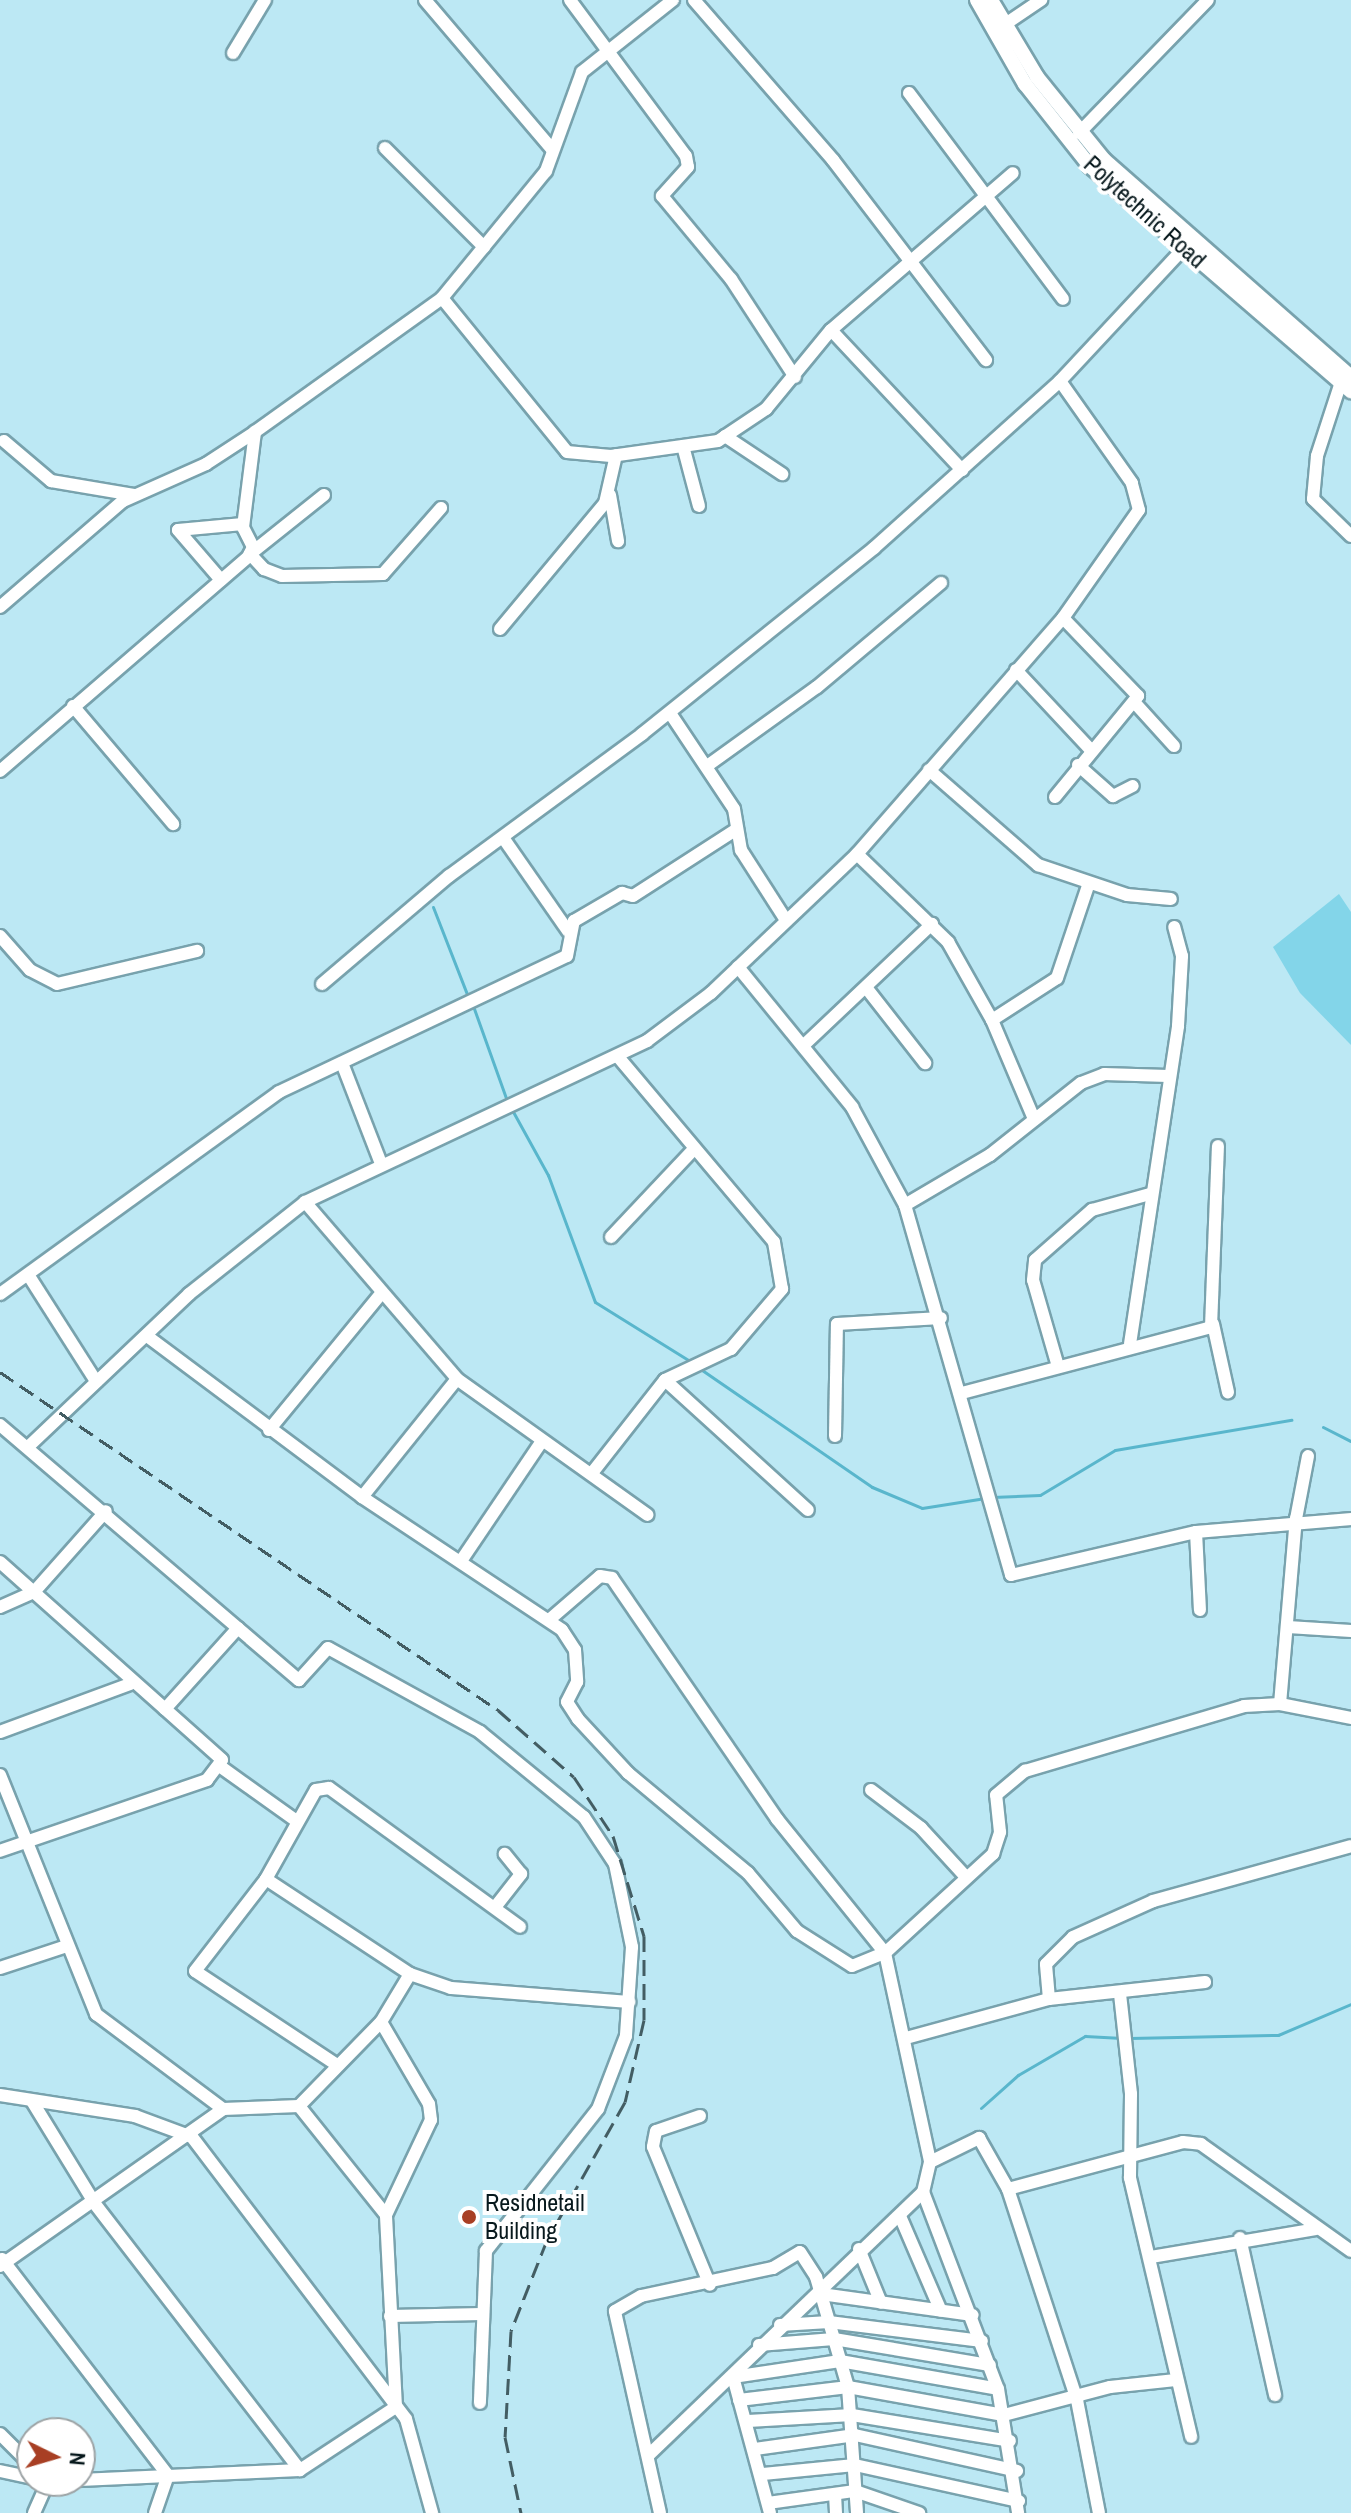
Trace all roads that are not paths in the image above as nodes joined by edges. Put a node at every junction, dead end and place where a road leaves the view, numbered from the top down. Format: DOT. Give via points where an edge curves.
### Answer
graph roads {
  1 [pos="265,0"];
  2 [pos="425,0"];
  3 [pos="570,0"];
  4 [pos="673,0"];
  5 [pos="694,0"];
  6 [pos="977,0"];
  7 [pos="991,0"];
  8 [pos="1041,0"];
  9 [pos="1208,0"];
  10 [pos="1004,25"];
  11 [pos="611,49"];
  12 [pos="233,53"];
  13 [pos="909,93"];
  14 [pos="1079,133"];
  15 [pos="385,148"];
  16 [pos="552,149"];
  17 [pos="1013,173"];
  18 [pos="984,196"];
  19 [pos="1178,238"];
  20 [pos="484,247"];
  21 [pos="911,257"];
  22 [pos="442,298"];
  23 [pos="1063,299"];
  24 [pos="831,330"];
  25 [pos="986,360"];
  26 [pos="795,377"];
  27 [pos="1060,381"];
  28 [pos="1348,383"];
  29 [pos="255,432"];
  30 [pos="725,436"];
  31 [pos="4,441"];
  32 [pos="683,446"];
  33 [pos="616,455"];
  34 [pos="962,470"];
  35 [pos="782,474"];
  36 [pos="134,495"];
  37 [pos="324,495"];
  38 [pos="610,495"];
  39 [pos="699,506"];
  40 [pos="441,508"];
  41 [pos="243,524"];
  42 [pos="1351,536"];
  43 [pos="618,541"];
  44 [pos="250,554"];
  45 [pos="221,580"];
  46 [pos="941,583"];
  47 [pos="0,607"];
  48 [pos="1063,618"];
  49 [pos="500,629"];
  50 [pos="1016,670"];
  51 [pos="1135,703"];
  52 [pos="73,706"];
  53 [pos="670,713"];
  54 [pos="1174,746"];
  55 [pos="1089,748"];
  56 [pos="1078,765"];
  57 [pos="707,766"];
  58 [pos="929,770"];
  59 [pos="0,771"];
  60 [pos="1133,786"];
  61 [pos="1055,797"];
  62 [pos="173,824"];
  63 [pos="734,831"];
  64 [pos="504,839"];
  65 [pos="857,854"];
  66 [pos="1089,883"];
  67 [pos="1171,899"];
  68 [pos="786,920"];
  69 [pos="932,924"];
  70 [pos="1174,927"];
  71 [pos="568,931"];
  72 [pos="0,936"];
  73 [pos="197,951"];
  74 [pos="738,967"];
  75 [pos="322,984"];
  76 [pos="868,990"];
  77 [pos="992,1020"];
  78 [pos="805,1044"];
  79 [pos="619,1058"];
  80 [pos="342,1063"];
  81 [pos="925,1063"];
  82 [pos="1168,1076"];
  83 [pos="1034,1119"];
  84 [pos="1218,1146"];
  85 [pos="694,1149"];
  86 [pos="380,1161"];
  87 [pos="1150,1194"];
  88 [pos="305,1202"];
  89 [pos="905,1205"];
  90 [pos="611,1237"];
  91 [pos="29,1276"];
  92 [pos="0,1294"];
  93 [pos="379,1296"];
  94 [pos="941,1318"];
  95 [pos="1213,1324"];
  96 [pos="147,1336"];
  97 [pos="1130,1344"];
  98 [pos="1057,1363"];
  99 [pos="457,1379"];
  100 [pos="665,1380"];
  101 [pos="96,1381"];
  102 [pos="1228,1392"];
  103 [pos="962,1393"];
  104 [pos="0,1425"];
  105 [pos="269,1430"];
  106 [pos="835,1436"];
  107 [pos="542,1441"];
  108 [pos="29,1446"];
  109 [pos="1308,1456"];
  110 [pos="592,1473"];
  111 [pos="362,1497"];
  112 [pos="808,1510"];
  113 [pos="106,1511"];
  114 [pos="648,1515"];
  115 [pos="1296,1519"];
  116 [pos="1351,1519"];
  117 [pos="1196,1532"];
  118 [pos="461,1561"];
  119 [pos="0,1562"];
  120 [pos="34,1592"];
  121 [pos="0,1607"];
  122 [pos="1200,1610"];
  123 [pos="549,1620"];
  124 [pos="1288,1627"];
  125 [pos="238,1628"];
  126 [pos="1351,1631"];
  127 [pos="130,1684"];
  128 [pos="1280,1704"];
  129 [pos="165,1709"];
  130 [pos="1351,1718"];
  131 [pos="0,1732"];
  132 [pos="221,1767"];
  133 [pos="0,1775"];
  134 [pos="871,1790"];
  135 [pos="295,1820"];
  136 [pos="27,1841"];
  137 [pos="1351,1846"];
  138 [pos="0,1851"];
  139 [pos="505,1854"];
  140 [pos="965,1876"];
  141 [pos="266,1879"];
  142 [pos="496,1906"];
  143 [pos="520,1927"];
  144 [pos="67,1946"];
  145 [pos="885,1953"];
  146 [pos="0,1968"];
  147 [pos="410,1974"];
  148 [pos="1205,1982"];
  149 [pos="1120,1994"];
  150 [pos="1049,1999"];
  151 [pos="629,2002"];
  152 [pos="381,2022"];
  153 [pos="906,2038"];
  154 [pos="337,2065"];
  155 [pos="0,2095"];
  156 [pos="32,2101"];
  157 [pos="299,2106"];
  158 [pos="223,2109"];
  159 [pos="700,2116"];
  160 [pos="192,2137"];
  161 [pos="1134,2155"];
  162 [pos="930,2162"];
  163 [pos="1008,2189"];
  164 [pos="923,2192"];
  165 [pos="95,2204"];
  166 [pos="386,2215"];
  167 [pos="900,2216"];
  168 [pos="1316,2229"];
  169 [pos="1240,2238"];
  170 [pos="859,2249"];
  171 [pos="1351,2251"];
  172 [pos="1151,2257"];
  173 [pos="1,2262"];
  174 [pos="710,2285"];
  175 [pos="821,2294"];
  176 [pos="881,2303"];
  177 [pos="941,2311"];
  178 [pos="482,2314"];
  179 [pos="973,2315"];
  180 [pos="390,2316"];
  181 [pos="829,2322"];
  182 [pos="780,2325"];
  183 [pos="834,2339"];
  184 [pos="982,2341"];
  185 [pos="759,2345"];
  186 [pos="840,2361"];
  187 [pos="990,2365"];
  188 [pos="733,2377"];
  189 [pos="1176,2380"];
  190 [pos="848,2387"];
  191 [pos="998,2389"];
  192 [pos="1275,2395"];
  193 [pos="739,2400"];
  194 [pos="1077,2400"];
  195 [pos="480,2403"];
  196 [pos="396,2407"];
  197 [pos="852,2415"];
  198 [pos="1004,2415"];
  199 [pos="748,2421"];
  200 [pos="0,2434"];
  201 [pos="855,2435"];
  202 [pos="1191,2437"];
  203 [pos="1010,2441"];
  204 [pos="755,2449"];
  205 [pos="16,2450"];
  206 [pos="649,2455"];
  207 [pos="855,2465"];
  208 [pos="300,2470"];
  209 [pos="1017,2471"];
  210 [pos="763,2474"];
  211 [pos="168,2475"];
  212 [pos="96,2479"];
  213 [pos="855,2491"];
  214 [pos="835,2494"];
  215 [pos="814,2498"];
  216 [pos="1018,2507"];
  217 [pos="769,2508"];
  218 [pos="155,2513"];
  219 [pos="432,2513"];
  220 [pos="660,2513"];
  221 [pos="813,2513"];
  222 [pos="836,2513"];
  223 [pos="857,2513"];
  224 [pos="919,2513"];
  225 [pos="1099,2513"];
  1 -- 12 [label="street"];
  2 -- 16 [label="street"];
  3 -- 11 [label="street"];
  4 -- 11 [label="street"];
  5 -- 21 [label="street"];
  6 -- 19 [label="main road, Polytechnic Road" via="1044,111 1090,166"];
  7 -- 10 [label="main road, Polytechnic Road"];
  8 -- 10 [label="street"];
  9 -- 14 [label="street"];
  10 -- 14 [label="main road, Polytechnic Road"];
  11 -- 16 [label="street" via="575,83"];
  11 -- 26 [label="street" via="686,156 688,167 662,196 731,279"];
  13 -- 18 [label="street"];
  14 -- 19 [label="main road, Polytechnic Road"];
  15 -- 20 [label="street"];
  16 -- 20 [label="street" via="546,171"];
  17 -- 18 [label="street"];
  18 -- 21 [label="street"];
  18 -- 23 [label="street"];
  19 -- 27 [label="street"];
  19 -- 28 [label="main road, Polytechnic Road"];
  19 -- 28 [label="main road, Polytechnic Road"];
  20 -- 22 [label="street"];
  21 -- 24 [label="street"];
  21 -- 25 [label="street"];
  22 -- 29 [label="street"];
  22 -- 33 [label="street" via="557,444 587,456"];
  24 -- 26 [label="street"];
  24 -- 34 [label="street"];
  26 -- 30 [label="street" via="766,409"];
  27 -- 34 [label="street"];
  27 -- 48 [label="street" via="1132,483 1139,510"];
  28 -- 42 [label="street" via="1317,456 1313,499"];
  29 -- 36 [label="street" via="206,464"];
  29 -- 41 [label="street"];
  30 -- 32 [label="street"];
  30 -- 35 [label="street"];
  31 -- 36 [label="street" via="51,481"];
  32 -- 33 [label="street"];
  32 -- 39 [label="street"];
  33 -- 38 [label="street"];
  34 -- 53 [label="street"];
  36 -- 47 [label="street"];
  37 -- 44 [label="street"];
  38 -- 43 [label="street"];
  38 -- 49 [label="street"];
  40 -- 44 [label="street" via="383,574 282,576"];
  41 -- 44 [label="street"];
  41 -- 45 [label="street" via="178,530"];
  44 -- 45 [label="street"];
  45 -- 52 [label="street"];
  46 -- 57 [label="street" via="817,687"];
  48 -- 50 [label="street"];
  48 -- 51 [label="street" via="1137,693"];
  50 -- 55 [label="street"];
  50 -- 58 [label="street"];
  51 -- 54 [label="street"];
  51 -- 55 [label="street"];
  52 -- 59 [label="street"];
  52 -- 62 [label="street"];
  53 -- 57 [label="street"];
  53 -- 64 [label="street"];
  55 -- 56 [label="street"];
  56 -- 60 [label="street" via="1113,796"];
  56 -- 61 [label="street"];
  57 -- 63 [label="street" via="734,809"];
  58 -- 65 [label="street"];
  58 -- 66 [label="street" via="1038,865"];
  63 -- 68 [label="street"];
  63 -- 71 [label="street" via="633,896 622,893 574,921"];
  64 -- 71 [label="street"];
  64 -- 75 [label="street" via="449,876"];
  65 -- 68 [label="street"];
  65 -- 69 [label="street"];
  66 -- 67 [label="street"];
  66 -- 77 [label="street" via="1057,978"];
  68 -- 74 [label="street"];
  69 -- 76 [label="street"];
  69 -- 77 [label="street"];
  70 -- 82 [label="street" via="1182,973"];
  71 -- 80 [label="street" via="567,956"];
  72 -- 73 [label="street" via="30,970 57,984"];
  74 -- 78 [label="street"];
  74 -- 79 [label="street"];
  76 -- 78 [label="street"];
  76 -- 81 [label="street"];
  77 -- 83 [label="street"];
  78 -- 89 [label="street" via="852,1107"];
  79 -- 85 [label="street"];
  79 -- 86 [label="street"];
  80 -- 86 [label="street"];
  80 -- 91 [label="street" via="238,1120"];
  82 -- 83 [label="street" via="1104,1074"];
  82 -- 87 [label="street"];
  83 -- 89 [label="street"];
  84 -- 95 [label="street" via="1210,1212"];
  85 -- 90 [label="street"];
  85 -- 100 [label="street" via="774,1242 782,1289 731,1349"];
  86 -- 88 [label="street"];
  87 -- 97 [label="street"];
  87 -- 98 [label="street" via="1092,1210 1035,1260 1033,1280"];
  88 -- 93 [label="street"];
  88 -- 96 [label="street"];
  89 -- 94 [label="street"];
  91 -- 92 [label="street"];
  91 -- 101 [label="street"];
  93 -- 99 [label="street"];
  93 -- 105 [label="street"];
  94 -- 103 [label="street"];
  94 -- 106 [label="street" via="837,1324"];
  95 -- 97 [label="street"];
  95 -- 102 [label="street"];
  96 -- 101 [label="street"];
  96 -- 105 [label="street"];
  97 -- 98 [label="street"];
  98 -- 103 [label="street"];
  99 -- 107 [label="street"];
  99 -- 111 [label="street"];
  100 -- 110 [label="street"];
  100 -- 112 [label="street"];
  101 -- 108 [label="street"];
  103 -- 117 [label="street" via="1011,1575"];
  104 -- 108 [label="street"];
  105 -- 111 [label="street"];
  107 -- 110 [label="street"];
  107 -- 118 [label="street"];
  108 -- 113 [label="street"];
  109 -- 115 [label="street"];
  110 -- 114 [label="street"];
  111 -- 118 [label="street"];
  113 -- 120 [label="street"];
  113 -- 125 [label="street"];
  115 -- 116 [label="street"];
  115 -- 117 [label="street"];
  115 -- 124 [label="street"];
  117 -- 122 [label="street"];
  118 -- 123 [label="street"];
  119 -- 120 [label="street"];
  120 -- 121 [label="street"];
  120 -- 127 [label="street"];
  123 -- 145 [label="street" via="575,1650 577,1682 568,1708 628,1773 737,1864 810,1940 852,1966"];
  123 -- 145 [label="street" via="600,1576 612,1578 777,1819"];
  124 -- 126 [label="street"];
  124 -- 128 [label="street"];
  125 -- 129 [label="street"];
  125 -- 151 [label="street" via="299,1680 328,1648 480,1732 554,1788 600,1834 615,1864 632,1947"];
  127 -- 129 [label="street"];
  127 -- 131 [label="street"];
  128 -- 130 [label="street"];
  128 -- 140 [label="street" via="1210,1712 1025,1771 996,1795 997,1848"];
  129 -- 132 [label="street" via="218,1755"];
  132 -- 135 [label="street"];
  132 -- 136 [label="street" via="207,1780"];
  133 -- 136 [label="street"];
  134 -- 140 [label="street" via="921,1828"];
  135 -- 141 [label="street"];
  135 -- 142 [label="street" via="316,1790 329,1788"];
  136 -- 138 [label="street"];
  136 -- 144 [label="street"];
  137 -- 150 [label="street" via="1153,1901 1073,1937 1046,1964"];
  139 -- 142 [label="street" via="521,1874"];
  140 -- 145 [label="street"];
  141 -- 147 [label="street"];
  141 -- 154 [label="street" via="195,1971"];
  142 -- 143 [label="street"];
  144 -- 146 [label="street"];
  144 -- 158 [label="street" via="102,2022"];
  145 -- 153 [label="street"];
  147 -- 151 [label="street" via="451,1988"];
  147 -- 152 [label="street"];
  148 -- 149 [label="street"];
  149 -- 150 [label="street"];
  149 -- 161 [label="street"];
  150 -- 153 [label="street"];
  151 -- 178 [label="street" via="618,2068 598,2109 486,2251"];
  152 -- 154 [label="street"];
  152 -- 166 [label="street" via="429,2104 431,2120"];
  153 -- 162 [label="street"];
  154 -- 157 [label="street"];
  155 -- 156 [label="street"];
  156 -- 160 [label="street" via="135,2116"];
  156 -- 165 [label="street"];
  157 -- 158 [label="street"];
  157 -- 166 [label="street"];
  158 -- 160 [label="street"];
  159 -- 174 [label="street" via="656,2131 653,2147"];
  160 -- 165 [label="street"];
  160 -- 196 [label="street"];
  161 -- 163 [label="street"];
  161 -- 168 [label="street" via="1201,2144"];
  161 -- 172 [label="street" via="1130,2178"];
  162 -- 163 [label="street" via="979,2138"];
  162 -- 164 [label="street"];
  163 -- 194 [label="street"];
  164 -- 167 [label="street"];
  164 -- 179 [label="street"];
  165 -- 173 [label="street"];
  165 -- 208 [label="street"];
  166 -- 180 [label="street"];
  167 -- 170 [label="street"];
  167 -- 177 [label="street"];
  168 -- 169 [label="street"];
  168 -- 171 [label="street"];
  169 -- 172 [label="street"];
  169 -- 192 [label="street"];
  170 -- 175 [label="street"];
  170 -- 176 [label="street"];
  172 -- 189 [label="street"];
  173 -- 211 [label="street"];
  174 -- 175 [label="street" via="800,2252"];
  174 -- 206 [label="street" via="641,2296 615,2311"];
  175 -- 176 [label="street"];
  175 -- 181 [label="street"];
  175 -- 182 [label="street"];
  176 -- 177 [label="street"];
  177 -- 179 [label="street"];
  178 -- 180 [label="street"];
  178 -- 195 [label="street"];
  179 -- 184 [label="street"];
  180 -- 196 [label="street"];
  181 -- 182 [label="street"];
  181 -- 183 [label="street"];
  181 -- 184 [label="street"];
  182 -- 185 [label="street"];
  183 -- 185 [label="street"];
  183 -- 186 [label="street"];
  183 -- 187 [label="street"];
  184 -- 187 [label="street"];
  185 -- 188 [label="street"];
  186 -- 188 [label="street"];
  186 -- 190 [label="street"];
  186 -- 191 [label="street"];
  187 -- 191 [label="street"];
  188 -- 193 [label="street"];
  188 -- 206 [label="street"];
  189 -- 194 [label="street" via="1110,2387"];
  189 -- 202 [label="street"];
  190 -- 193 [label="street"];
  190 -- 197 [label="street"];
  190 -- 198 [label="street"];
  191 -- 198 [label="street"];
  193 -- 199 [label="street"];
  194 -- 198 [label="street"];
  194 -- 225 [label="street"];
  196 -- 208 [label="street"];
  196 -- 219 [label="street" via="418,2445"];
  197 -- 199 [label="street"];
  197 -- 201 [label="street"];
  197 -- 203 [label="street"];
  198 -- 203 [label="street"];
  199 -- 204 [label="street"];
  200 -- 205 [label="street"];
  201 -- 204 [label="street"];
  201 -- 207 [label="street"];
  201 -- 209 [label="street"];
  203 -- 209 [label="street"];
  204 -- 210 [label="street"];
  206 -- 220 [label="street"];
  207 -- 210 [label="street"];
  207 -- 213 [label="street"];
  207 -- 216 [label="street"];
  208 -- 211 [label="street"];
  209 -- 216 [label="street"];
  210 -- 217 [label="street"];
  211 -- 212 [label="street"];
  211 -- 218 [label="street"];
  213 -- 214 [label="street"];
  213 -- 223 [label="street"];
  213 -- 224 [label="street"];
  214 -- 215 [label="street"];
  214 -- 222 [label="street"];
  215 -- 217 [label="street"];
  215 -- 221 [label="street"];
}
